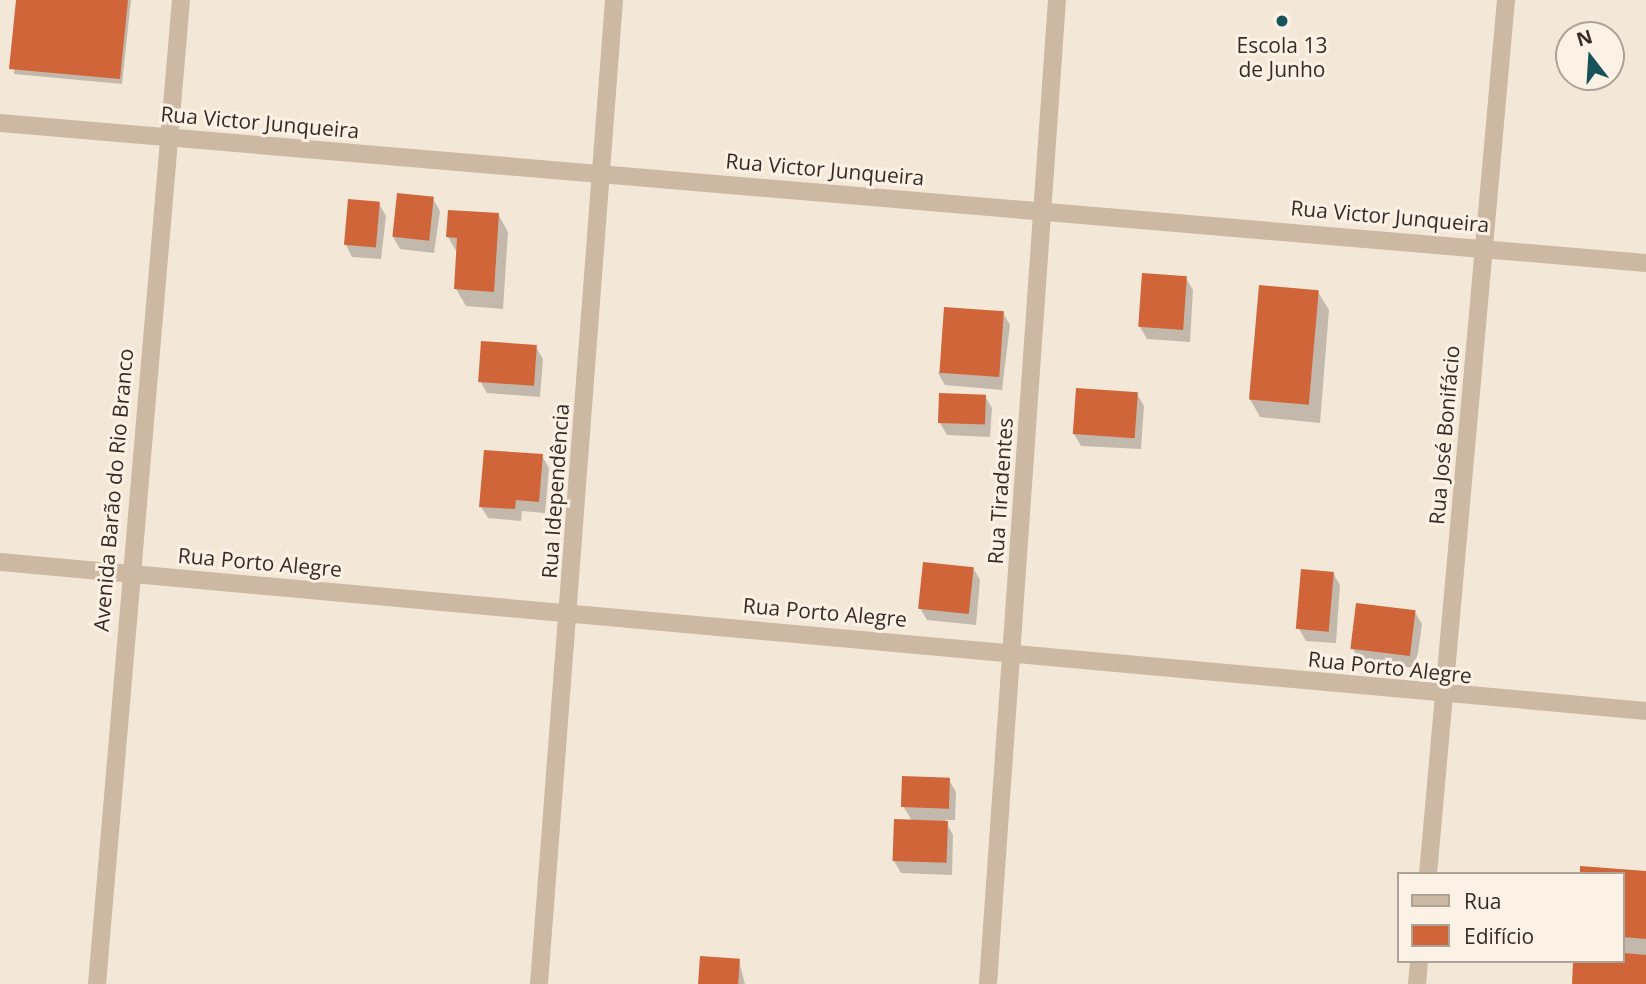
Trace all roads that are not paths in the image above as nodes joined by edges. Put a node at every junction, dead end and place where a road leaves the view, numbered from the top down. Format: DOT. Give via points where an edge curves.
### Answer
graph roads {
  1 [pos="181,0"];
  2 [pos="614,0"];
  3 [pos="1057,0"];
  4 [pos="1506,0"];
  5 [pos="0,123"];
  6 [pos="170,138"];
  7 [pos="598,172"];
  8 [pos="1041,211"];
  9 [pos="1482,246"];
  10 [pos="1646,263"];
  11 [pos="0,562"];
  12 [pos="127,573"];
  13 [pos="570,614"];
  14 [pos="1012,650"];
  15 [pos="1446,696"];
  16 [pos="1646,711"];
  17 [pos="1428,872"];
  18 [pos="1419,963"];
  19 [pos="97,984"];
  20 [pos="539,984"];
  21 [pos="988,984"];
  22 [pos="1417,984"];
  1 -- 6 [label="street, Avenida Barão do Rio Branco"];
  2 -- 7 [label="street, Rua Idependência"];
  3 -- 8 [label="street, Rua Tiradentes"];
  4 -- 9 [label="street, Rua José Bonifácio"];
  5 -- 6 [label="street, Rua Victor Junqueira"];
  6 -- 7 [label="street, Rua Victor Junqueira"];
  6 -- 12 [label="street, Avenida Barão do Rio Branco"];
  7 -- 8 [label="street, Rua Victor Junqueira"];
  7 -- 13 [label="street, Rua Idependência"];
  8 -- 9 [label="street, Rua Victor Junqueira"];
  8 -- 14 [label="street, Rua Tiradentes"];
  9 -- 10 [label="street, Rua Victor Junqueira"];
  9 -- 15 [label="street, Rua José Bonifácio"];
  11 -- 12 [label="street, Rua Porto Alegre"];
  12 -- 13 [label="street, Rua Porto Alegre"];
  12 -- 19 [label="street, Avenida Barão do Rio Branco"];
  13 -- 14 [label="street, Rua Porto Alegre"];
  13 -- 20 [label="street, Rua Idependência"];
  14 -- 15 [label="street, Rua Porto Alegre"];
  14 -- 21 [label="street, Rua Tiradentes"];
  15 -- 16 [label="street, Rua Porto Alegre"];
  15 -- 17 [label="street, Rua José Bonifácio"];
  18 -- 22 [label="street"];
}
